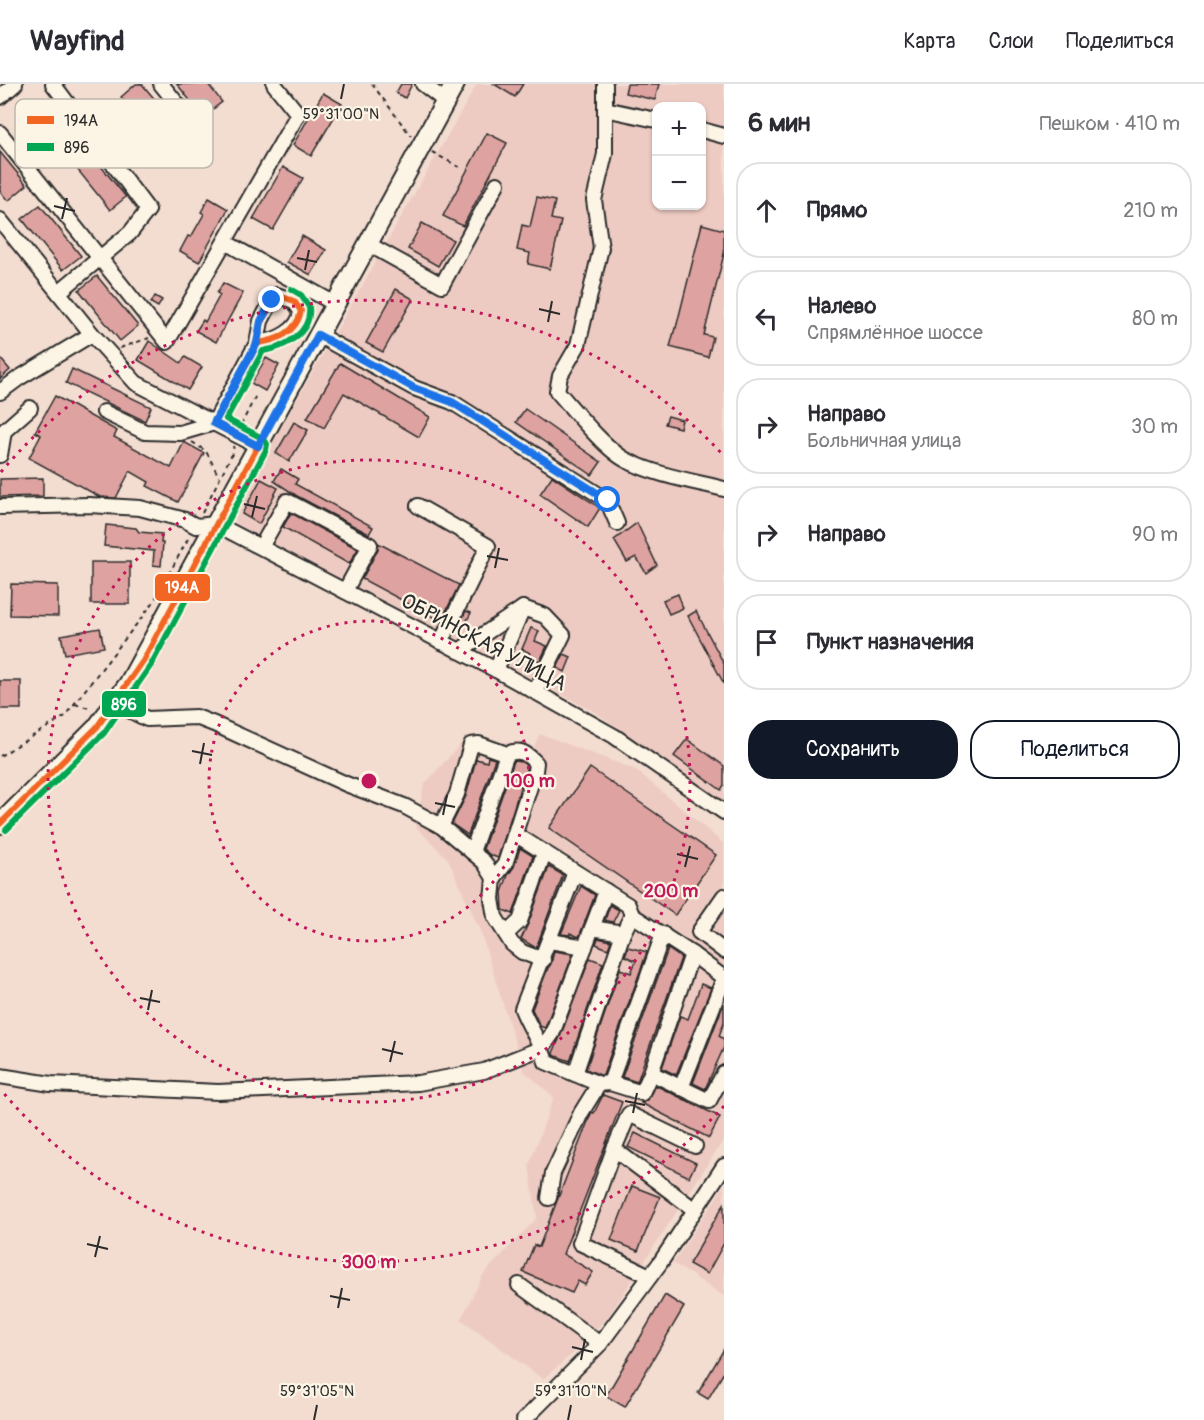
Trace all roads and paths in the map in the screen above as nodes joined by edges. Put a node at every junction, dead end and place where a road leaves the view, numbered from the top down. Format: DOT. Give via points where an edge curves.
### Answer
graph roads {
  1 [pos="15,84"];
  2 [pos="53,84"];
  3 [pos="161,84"];
  4 [pos="274,84"];
  5 [pos="423,84"];
  6 [pos="455,84"];
  7 [pos="605,84"];
  8 [pos="0,97"];
  9 [pos="64,99"];
  10 [pos="173,99"];
  11 [pos="446,101"];
  12 [pos="605,109"];
  13 [pos="652,119"];
  14 [pos="706,131"];
  15 [pos="0,133"];
  16 [pos="724,136"];
  17 [pos="15,152"];
  18 [pos="28,168"];
  19 [pos="116,168"];
  20 [pos="497,184"];
  21 [pos="0,220"];
  22 [pos="225,242"];
  23 [pos="368,244"];
  24 [pos="100,257"];
  25 [pos="58,292"];
  26 [pos="335,303"];
  27 [pos="92,334"];
  28 [pos="161,334"];
  29 [pos="318,335"];
  30 [pos="257,343"];
  31 [pos="124,356"];
  32 [pos="0,392"];
  33 [pos="257,393"];
  34 [pos="30,408"];
  35 [pos="104,412"];
  36 [pos="217,418"];
  37 [pos="180,433"];
  38 [pos="236,434"];
  39 [pos="258,446"];
  40 [pos="0,455"];
  41 [pos="220,478"];
  42 [pos="724,489"];
  43 [pos="418,506"];
  44 [pos="0,507"];
  45 [pos="617,523"];
  46 [pos="216,524"];
  47 [pos="196,526"];
  48 [pos="261,547"];
  49 [pos="345,591"];
  50 [pos="523,608"];
  51 [pos="441,642"];
  52 [pos="459,651"];
  53 [pos="496,670"];
  54 [pos="535,692"];
  55 [pos="75,704"];
  56 [pos="110,709"];
  57 [pos="507,754"];
  58 [pos="0,756"];
  59 [pos="724,812"];
  60 [pos="0,824"];
  61 [pos="441,826"];
  62 [pos="515,834"];
  63 [pos="472,852"];
  64 [pos="544,853"];
  65 [pos="575,872"];
  66 [pos="494,878"];
  67 [pos="606,891"];
  68 [pos="724,896"];
  69 [pos="632,915"];
  70 [pos="592,928"];
  71 [pos="623,933"];
  72 [pos="506,934"];
  73 [pos="663,934"];
  74 [pos="550,941"];
  75 [pos="585,947"];
  76 [pos="724,951"];
  77 [pos="692,954"];
  78 [pos="543,960"];
  79 [pos="724,978"];
  80 [pos="542,1048"];
  81 [pos="651,1073"];
  82 [pos="724,1073"];
  83 [pos="575,1074"];
  84 [pos="0,1076"];
  85 [pos="605,1083"];
  86 [pos="681,1088"];
  87 [pos="695,1146"];
  88 [pos="614,1149"];
  89 [pos="724,1166"];
  90 [pos="549,1198"];
  91 [pos="695,1210"];
  92 [pos="650,1276"];
  93 [pos="519,1285"];
  94 [pos="600,1344"];
  95 [pos="524,1420"];
  1 -- 8 [label="street"];
  2 -- 9 [label="street"];
  3 -- 10 [label="street"];
  4 -- 22 [label="street" via="298,114"];
  5 -- 11 [label="street"];
  6 -- 11 [label="main road"];
  7 -- 12 [label="street"];
  11 -- 23 [label="main road"];
  12 -- 13 [label="street"];
  12 -- 42 [label="street" via="605,154 594,200 601,249 578,345 560,376 557,391 624,460"];
  14 -- 16 [label="street"];
  15 -- 17 [label="street"];
  18 -- 24 [label="street"];
  19 -- 24 [label="street" via="148,210 130,232"];
  20 -- 23 [label="street" via="442,285"];
  21 -- 25 [label="street"];
  22 -- 26 [label="street"];
  22 -- 28 [label="street" via="167,342"];
  23 -- 26 [label="main road"];
  24 -- 25 [label="street"];
  24 -- 28 [label="street"];
  25 -- 27 [label="street"];
  26 -- 29 [label="main road"];
  27 -- 32 [label="street"];
  27 -- 36 [label="street" via="136,384"];
  28 -- 31 [label="path" via="117,349"];
  29 -- 39 [label="main road"];
  29 -- 45 [label="street" via="414,388 452,402 501,432 608,500"];
  30 -- 36 [label="street"];
  33 -- 36 [label="path" via="241,424"];
  34 -- 40 [label="street" via="4,431"];
  35 -- 37 [label="street" via="145,432"];
  36 -- 37 [label="street"];
  36 -- 38 [label="street"];
  37 -- 41 [label="path" via="206,451"];
  38 -- 39 [label="street"];
  38 -- 41 [label="path" via="231,441 234,450"];
  39 -- 46 [label="main road"];
  41 -- 47 [label="path"];
  43 -- 51 [label="street" via="488,546"];
  44 -- 47 [label="street" via="140,508"];
  46 -- 47 [label="street"];
  46 -- 48 [label="street, ОБРИНСКАЯ УЛИЦА"];
  46 -- 56 [label="main road" via="142,661"];
  47 -- 55 [label="path" via="153,603"];
  48 -- 49 [label="street, ОБРИНСКАЯ УЛИЦА"];
  48 -- 49 [label="street" via="287,501 298,506 370,545"];
  49 -- 51 [label="street, ОБРИНСКАЯ УЛИЦА"];
  50 -- 52 [label="street"];
  50 -- 53 [label="street"];
  50 -- 54 [label="street" via="545,616 563,635"];
  51 -- 52 [label="street, ОБРИНСКАЯ УЛИЦА"];
  52 -- 53 [label="street, ОБРИНСКАЯ УЛИЦА"];
  53 -- 54 [label="street, ОБРИНСКАЯ УЛИЦА"];
  54 -- 59 [label="street, ОБРИНСКАЯ УЛИЦА" via="614,736"];
  55 -- 56 [label="path"];
  55 -- 58 [label="path" via="64,717"];
  56 -- 60 [label="main road"];
  56 -- 61 [label="street" via="147,719 196,717 404,806"];
  57 -- 61 [label="street" via="471,745 457,794"];
  57 -- 62 [label="street" via="515,750 526,753 536,764"];
  57 -- 63 [label="street"];
  61 -- 63 [label="street"];
  62 -- 64 [label="street"];
  62 -- 66 [label="street" via="505,864"];
  63 -- 66 [label="street"];
  64 -- 65 [label="street"];
  64 -- 72 [label="street" via="519,921"];
  65 -- 67 [label="street"];
  65 -- 74 [label="street"];
  66 -- 72 [label="street" via="495,917"];
  67 -- 69 [label="street" via="628,905"];
  67 -- 70 [label="street"];
  68 -- 76 [label="street" via="699,932"];
  69 -- 71 [label="street"];
  69 -- 73 [label="street"];
  70 -- 71 [label="street"];
  70 -- 75 [label="street"];
  71 -- 83 [label="street"];
  72 -- 78 [label="street" via="522,952"];
  73 -- 77 [label="street"];
  73 -- 85 [label="street"];
  74 -- 75 [label="street"];
  74 -- 78 [label="street"];
  75 -- 80 [label="street" via="552,1034"];
  77 -- 79 [label="street"];
  77 -- 81 [label="street"];
  78 -- 80 [label="street" via="522,1008"];
  79 -- 86 [label="street"];
  80 -- 83 [label="street" via="546,1062"];
  80 -- 84 [label="street" via="484,1071 418,1083 218,1092 51,1084"];
  81 -- 85 [label="street" via="642,1093"];
  81 -- 86 [label="street"];
  82 -- 86 [label="street" via="709,1101"];
  83 -- 85 [label="street"];
  85 -- 90 [label="street" via="581,1113 553,1173"];
  87 -- 88 [label="street" via="629,1114"];
  88 -- 91 [label="street"];
  88 -- 92 [label="street" via="580,1243"];
  89 -- 91 [label="street"];
  91 -- 92 [label="street"];
  92 -- 94 [label="street"];
  93 -- 94 [label="street"];
  94 -- 95 [label="street"];
}
